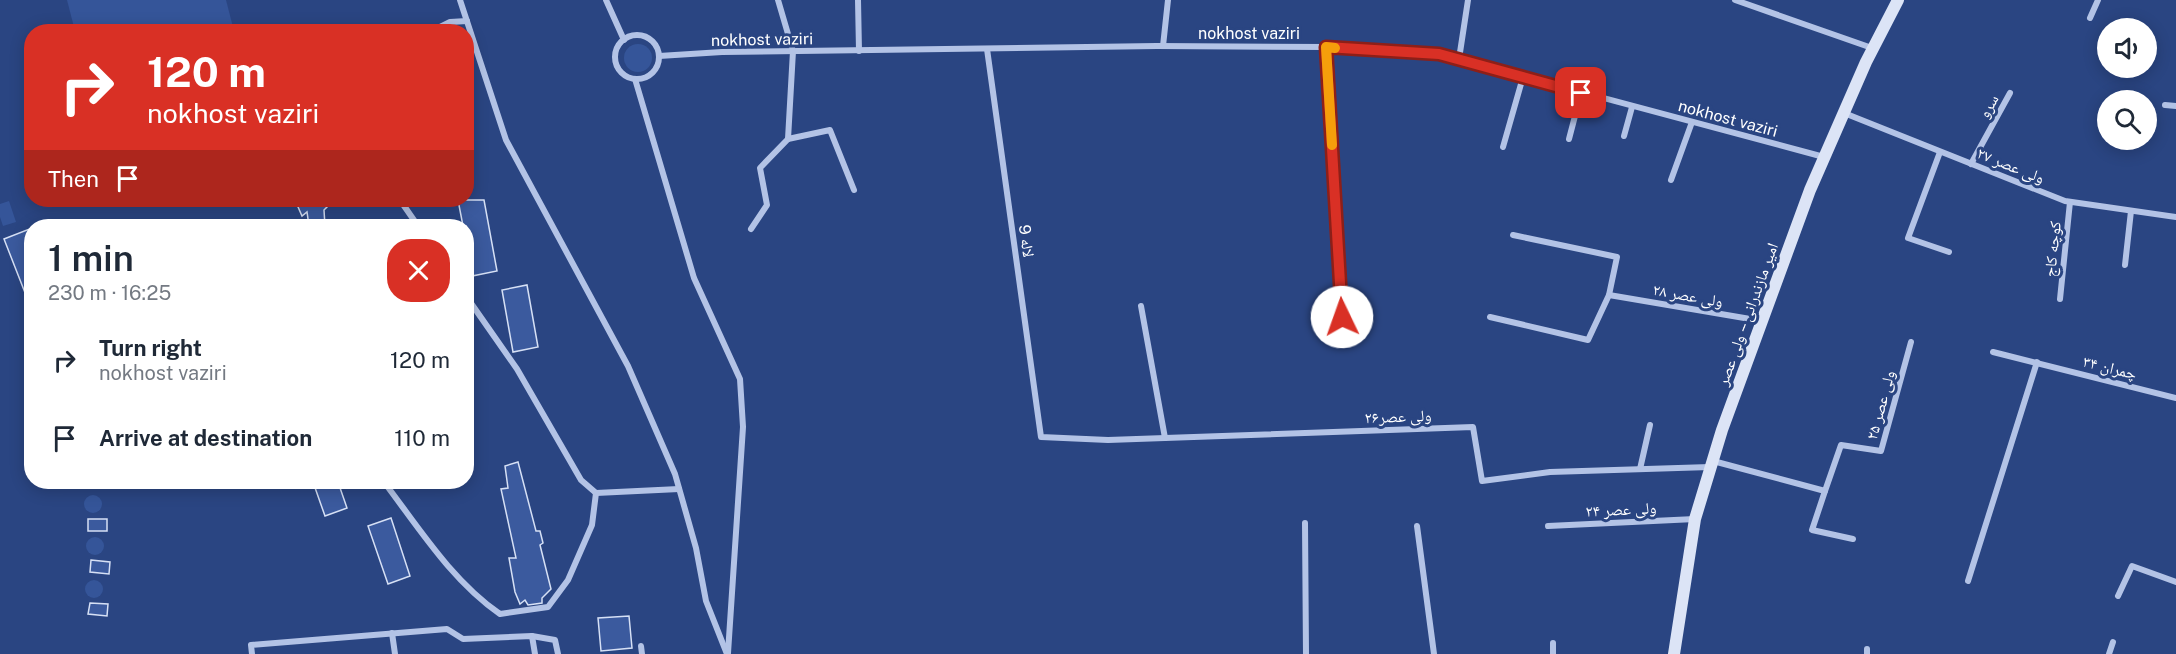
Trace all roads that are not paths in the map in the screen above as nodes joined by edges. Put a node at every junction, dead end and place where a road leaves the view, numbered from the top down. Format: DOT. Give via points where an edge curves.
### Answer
graph roads {
  1 [pos="460,0"];
  2 [pos="606,0"];
  3 [pos="778,0"];
  4 [pos="858,0"];
  5 [pos="1168,0"];
  6 [pos="1468,0"];
  7 [pos="1736,0"];
  8 [pos="1898,0"];
  9 [pos="2098,0"];
  10 [pos="2090,18"];
  11 [pos="467,21"];
  12 [pos="445,24"];
  13 [pos="468,24"];
  14 [pos="624,40"];
  15 [pos="474,42"];
  16 [pos="1163,46"];
  17 [pos="1326,47"];
  18 [pos="987,49"];
  19 [pos="1873,49"];
  20 [pos="793,51"];
  21 [pos="859,51"];
  22 [pos="659,56"];
  23 [pos="1459,59"];
  24 [pos="1523,77"];
  25 [pos="635,79"];
  26 [pos="1581,93"];
  27 [pos="2010,93"];
  28 [pos="2165,105"];
  29 [pos="2176,106"];
  30 [pos="1632,107"];
  31 [pos="1844,113"];
  32 [pos="1692,122"];
  33 [pos="1624,136"];
  34 [pos="788,139"];
  35 [pos="1569,139"];
  36 [pos="1503,147"];
  37 [pos="1940,152"];
  38 [pos="1824,157"];
  39 [pos="1971,164"];
  40 [pos="1671,180"];
  41 [pos="854,190"];
  42 [pos="2070,202"];
  43 [pos="2131,211"];
  44 [pos="2176,217"];
  45 [pos="751,229"];
  46 [pos="1513,235"];
  47 [pos="1949,252"];
  48 [pos="2124,266"];
  49 [pos="1610,295"];
  50 [pos="2060,299"];
  51 [pos="1141,306"];
  52 [pos="474,307"];
  53 [pos="1342,317"];
  54 [pos="1490,317"];
  55 [pos="1763,321"];
  56 [pos="1911,342"];
  57 [pos="1993,352"];
  58 [pos="2037,362"];
  59 [pos="2176,398"];
  60 [pos="1650,425"];
  61 [pos="1041,437"];
  62 [pos="1165,438"];
  63 [pos="1712,464"];
  64 [pos="1640,469"];
  65 [pos="389,489"];
  66 [pos="679,489"];
  67 [pos="1825,491"];
  68 [pos="596,493"];
  69 [pos="1695,519"];
  70 [pos="1305,523"];
  71 [pos="1417,526"];
  72 [pos="1548,526"];
  73 [pos="1853,539"];
  74 [pos="1968,581"];
  75 [pos="2176,582"];
  76 [pos="2118,596"];
  77 [pos="392,633"];
  78 [pos="532,636"];
  79 [pos="2113,642"];
  80 [pos="1553,643"];
  81 [pos="641,646"];
  82 [pos="252,654"];
  83 [pos="395,654"];
  84 [pos="536,654"];
  85 [pos="558,654"];
  86 [pos="642,654"];
  87 [pos="728,654"];
  88 [pos="1306,654"];
  89 [pos="1434,654"];
  90 [pos="1553,654"];
  91 [pos="1674,654"];
  92 [pos="2109,654"];
  1 -- 11 [label="street"];
  2 -- 14 [label="street"];
  3 -- 20 [label="street"];
  4 -- 21 [label="street"];
  5 -- 16 [label="street"];
  6 -- 23 [label="street"];
  7 -- 19 [label="street"];
  8 -- 19 [label="main road, امیر مازندرانی -- ولی عصر"];
  9 -- 10 [label="street"];
  11 -- 12 [label="street"];
  11 -- 13 [label="street"];
  14 -- 22 [label="street" via="636,35 649,39"];
  14 -- 25 [label="street" via="616,52 618,66 627,77"];
  15 -- 66 [label="street" via="507,140 628,366"];
  16 -- 17 [label="street, nokhost vaziri"];
  16 -- 18 [label="street, nokhost vaziri"];
  17 -- 23 [label="street, nokhost vaziri" via="1439,54"];
  17 -- 53 [label="street"];
  18 -- 21 [label="street, nokhost vaziri"];
  18 -- 61 [label="street, لاله 9"];
  19 -- 31 [label="main road, امیر مازندرانی -- ولی عصر"];
  20 -- 21 [label="street, nokhost vaziri"];
  20 -- 22 [label="street, nokhost vaziri"];
  20 -- 34 [label="street"];
  22 -- 25 [label="street" via="649,75"];
  23 -- 24 [label="street, nokhost vaziri"];
  24 -- 26 [label="street, nokhost vaziri"];
  24 -- 36 [label="street"];
  25 -- 87 [label="street" via="694,278 740,379 743,427"];
  26 -- 30 [label="street, nokhost vaziri"];
  26 -- 35 [label="street"];
  27 -- 39 [label="street, سرو"];
  28 -- 29 [label="street"];
  30 -- 32 [label="street, nokhost vaziri"];
  30 -- 33 [label="street"];
  31 -- 37 [label="street, ولی عصر ۲۷"];
  31 -- 38 [label="main road, امیر مازندرانی -- ولی عصر"];
  32 -- 38 [label="street, nokhost vaziri"];
  32 -- 40 [label="street"];
  34 -- 41 [label="street" via="830,130"];
  34 -- 45 [label="street" via="760,168 767,205"];
  37 -- 39 [label="street, ولی عصر ۲۷"];
  37 -- 47 [label="street" via="1908,238"];
  38 -- 55 [label="main road, امیر مازندرانی -- ولی عصر"];
  39 -- 42 [label="street, ولی عصر ۲۷"];
  42 -- 43 [label="street, ولی عصر ۲۷"];
  42 -- 50 [label="street, کوچه کاج"];
  43 -- 44 [label="street, ولی عصر ۲۷"];
  43 -- 48 [label="street"];
  46 -- 49 [label="street" via="1617,256"];
  49 -- 54 [label="street" via="1588,340"];
  49 -- 55 [label="street, ولی عصر ۲۸"];
  51 -- 62 [label="street"];
  52 -- 68 [label="street" via="517,369 582,480"];
  55 -- 63 [label="main road, امیر مازندرانی -- ولی عصر"];
  56 -- 67 [label="street, ولی عصر ۲۵" via="1881,451 1841,445"];
  57 -- 58 [label="street, چمران ۳۴"];
  58 -- 59 [label="street, چمران ۳۴"];
  58 -- 74 [label="street"];
  60 -- 64 [label="street"];
  61 -- 62 [label="street, ولی عصر۲۶"];
  62 -- 64 [label="street, ولی عصر۲۶" via="1473,427 1482,481 1550,472"];
  63 -- 64 [label="street, ولی عصر۲۶"];
  63 -- 67 [label="street"];
  63 -- 69 [label="main road, امیر مازندرانی -- ولی عصر"];
  65 -- 68 [label="street" via="465,586 500,614 548,607 568,580 592,525"];
  66 -- 68 [label="street"];
  66 -- 87 [label="street" via="706,601"];
  67 -- 73 [label="street" via="1812,530"];
  69 -- 72 [label="street, ولی عصر ۲۴"];
  69 -- 91 [label="main road, امیر مازندرانی -- ولی عصر"];
  70 -- 88 [label="street"];
  71 -- 89 [label="street"];
  75 -- 76 [label="street" via="2132,566"];
  77 -- 78 [label="street" via="447,628 463,639"];
  77 -- 82 [label="street" via="251,645"];
  77 -- 83 [label="street"];
  78 -- 84 [label="street"];
  78 -- 85 [label="street" via="555,640"];
  79 -- 92 [label="street"];
  80 -- 90 [label="street"];
  81 -- 86 [label="street"];
}
